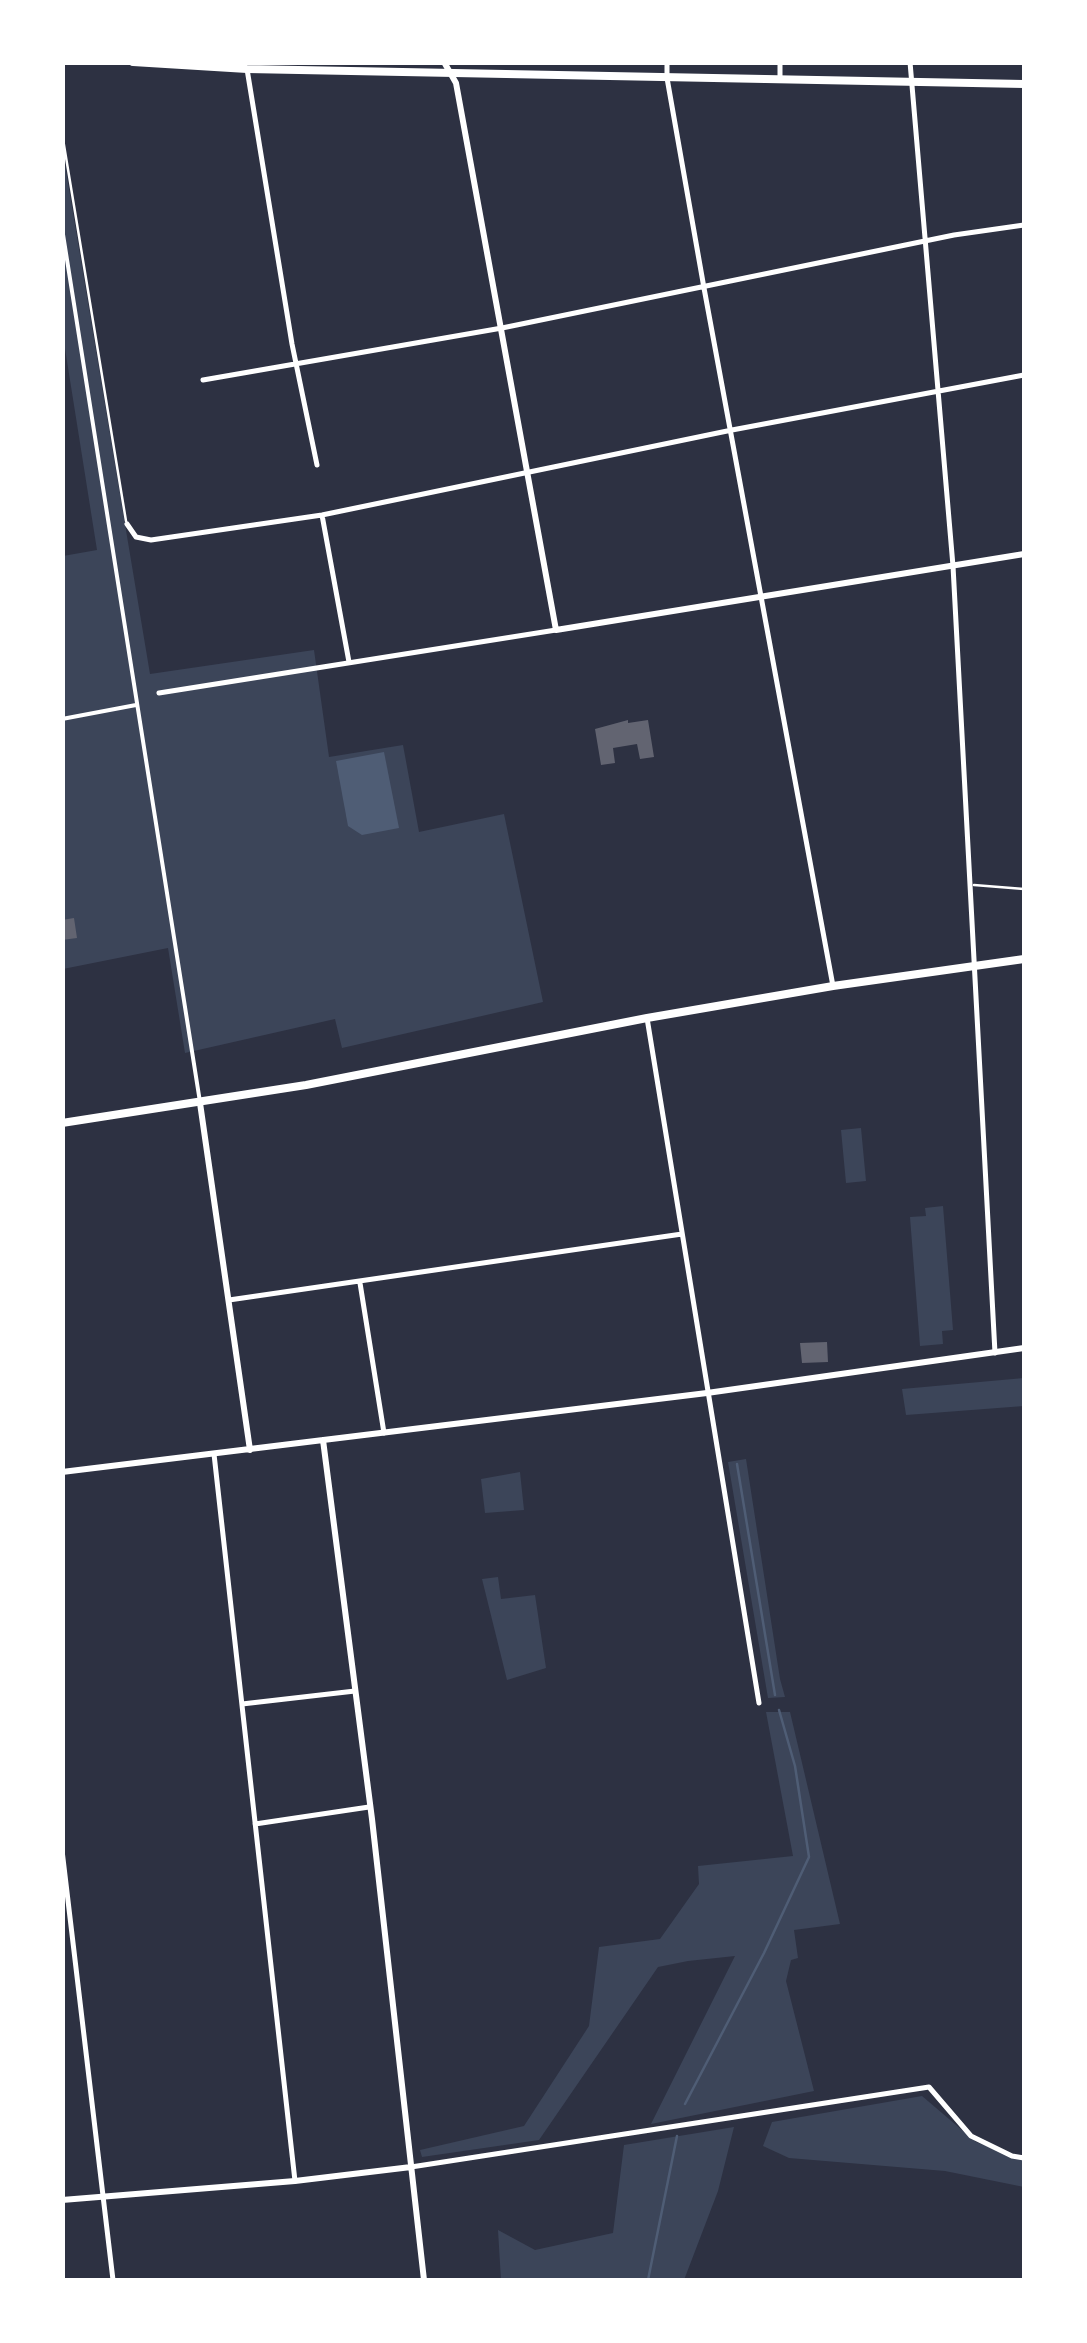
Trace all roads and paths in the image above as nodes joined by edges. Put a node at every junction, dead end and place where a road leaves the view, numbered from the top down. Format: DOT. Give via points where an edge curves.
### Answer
graph roads {
  1 [pos="133,62"];
  2 [pos="444,62"];
  3 [pos="667,62"];
  4 [pos="780,62"];
  5 [pos="910,62"];
  6 [pos="247,69"];
  7 [pos="450,73"];
  8 [pos="667,78"];
  9 [pos="780,80"];
  10 [pos="912,80"];
  11 [pos="1024,84"];
  12 [pos="62,132"];
  13 [pos="1024,225"];
  14 [pos="62,228"];
  15 [pos="923,242"];
  16 [pos="704,288"];
  17 [pos="502,328"];
  18 [pos="298,365"];
  19 [pos="1024,375"];
  20 [pos="203,380"];
  21 [pos="938,390"];
  22 [pos="732,430"];
  23 [pos="318,464"];
  24 [pos="527,472"];
  25 [pos="322,515"];
  26 [pos="127,524"];
  27 [pos="1024,554"];
  28 [pos="954,566"];
  29 [pos="762,596"];
  30 [pos="556,630"];
  31 [pos="350,662"];
  32 [pos="160,693"];
  33 [pos="138,705"];
  34 [pos="62,720"];
  35 [pos="972,885"];
  36 [pos="1024,888"];
  37 [pos="1024,958"];
  38 [pos="975,966"];
  39 [pos="833,986"];
  40 [pos="647,1018"];
  41 [pos="200,1103"];
  42 [pos="62,1123"];
  43 [pos="682,1234"];
  44 [pos="360,1283"];
  45 [pos="229,1300"];
  46 [pos="1024,1348"];
  47 [pos="995,1352"];
  48 [pos="707,1393"];
  49 [pos="384,1433"];
  50 [pos="323,1440"];
  51 [pos="250,1450"];
  52 [pos="214,1454"];
  53 [pos="62,1472"];
  54 [pos="355,1691"];
  55 [pos="759,1703"];
  56 [pos="242,1704"];
  57 [pos="369,1807"];
  58 [pos="255,1824"];
  59 [pos="62,1850"];
  60 [pos="1024,2158"];
  61 [pos="411,2167"];
  62 [pos="295,2181"];
  63 [pos="102,2197"];
  64 [pos="62,2200"];
  65 [pos="113,2280"];
  66 [pos="424,2280"];
  1 -- 6 [label="main road"];
  2 -- 7 [label="street"];
  3 -- 8 [label="street"];
  4 -- 9 [label="street"];
  5 -- 10 [label="street"];
  6 -- 7 [label="main road"];
  6 -- 18 [label="street"];
  7 -- 8 [label="main road"];
  7 -- 17 [label="street"];
  8 -- 9 [label="main road"];
  8 -- 16 [label="street"];
  9 -- 10 [label="main road"];
  10 -- 11 [label="main road"];
  10 -- 15 [label="street"];
  12 -- 26 [label="lane"];
  13 -- 15 [label="street"];
  14 -- 33 [label="street"];
  15 -- 16 [label="street"];
  15 -- 21 [label="street"];
  16 -- 17 [label="street"];
  16 -- 22 [label="street"];
  17 -- 18 [label="street"];
  17 -- 24 [label="street"];
  18 -- 20 [label="street"];
  18 -- 23 [label="street"];
  19 -- 21 [label="street"];
  21 -- 22 [label="street"];
  21 -- 28 [label="street"];
  22 -- 24 [label="street"];
  22 -- 29 [label="street"];
  24 -- 25 [label="street"];
  24 -- 30 [label="street"];
  25 -- 26 [label="street" via="151,540"];
  25 -- 31 [label="street"];
  27 -- 28 [label="street"];
  28 -- 29 [label="street"];
  28 -- 35 [label="street"];
  29 -- 30 [label="street"];
  29 -- 39 [label="street"];
  30 -- 31 [label="street"];
  31 -- 32 [label="street"];
  33 -- 34 [label="street"];
  33 -- 41 [label="street"];
  35 -- 36 [label="lane"];
  35 -- 38 [label="street"];
  37 -- 38 [label="main road"];
  38 -- 39 [label="main road"];
  38 -- 47 [label="street"];
  39 -- 40 [label="main road"];
  40 -- 41 [label="main road"];
  40 -- 43 [label="street"];
  41 -- 42 [label="main road"];
  41 -- 45 [label="street"];
  43 -- 44 [label="street"];
  43 -- 48 [label="street"];
  44 -- 45 [label="street"];
  44 -- 49 [label="street"];
  45 -- 51 [label="street"];
  46 -- 47 [label="street"];
  47 -- 48 [label="street"];
  48 -- 49 [label="street"];
  48 -- 55 [label="street"];
  49 -- 50 [label="street"];
  50 -- 51 [label="street"];
  50 -- 54 [label="street"];
  51 -- 52 [label="street"];
  52 -- 53 [label="street"];
  52 -- 56 [label="street"];
  54 -- 56 [label="street"];
  54 -- 57 [label="street"];
  56 -- 58 [label="street"];
  57 -- 58 [label="street"];
  57 -- 61 [label="street"];
  58 -- 62 [label="street"];
  59 -- 63 [label="street"];
  60 -- 61 [label="street" via="971,2136 930,2087"];
  61 -- 62 [label="street"];
  61 -- 66 [label="street"];
  62 -- 63 [label="street"];
  63 -- 64 [label="street"];
  63 -- 65 [label="street"];
}
